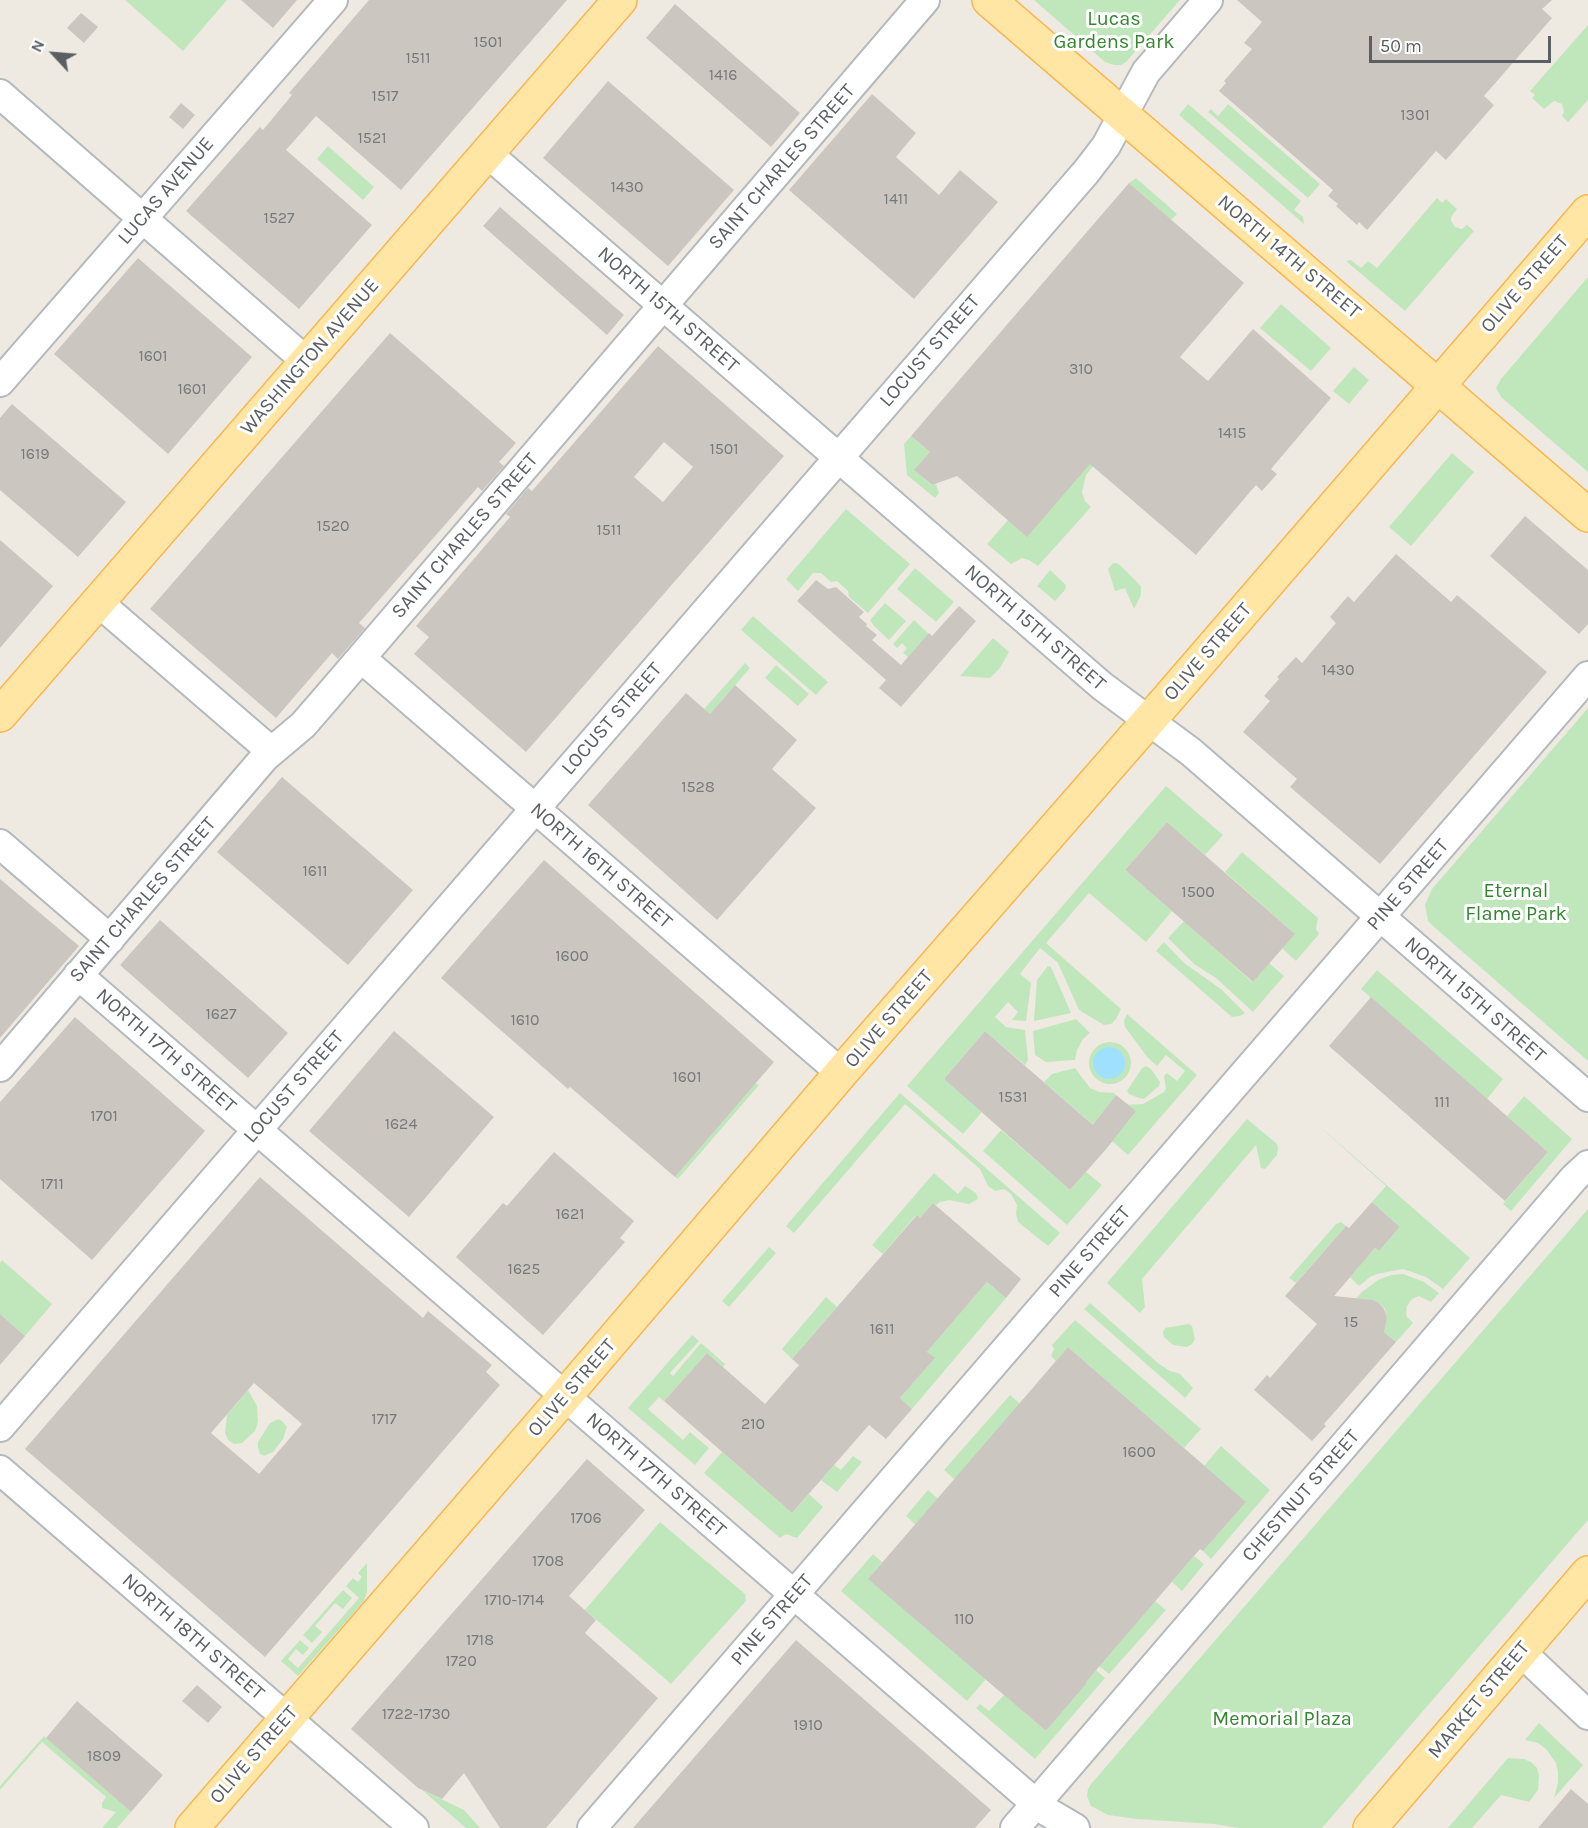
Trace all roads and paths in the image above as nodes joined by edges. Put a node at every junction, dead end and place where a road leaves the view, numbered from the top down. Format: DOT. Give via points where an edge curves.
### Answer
graph roads {
  1 [pos="333,0"];
  2 [pos="620,0"];
  3 [pos="925,0"];
  4 [pos="989,0"];
  5 [pos="1208,0"];
  6 [pos="0,94"];
  7 [pos="1123,116"];
  8 [pos="487,153"];
  9 [pos="1588,212"];
  10 [pos="143,219"];
  11 [pos="663,306"];
  12 [pos="306,362"];
  13 [pos="0,382"];
  14 [pos="1438,385"];
  15 [pos="838,458"];
  16 [pos="1588,515"];
  17 [pos="98,602"];
  18 [pos="361,658"];
  19 [pos="1588,676"];
  20 [pos="0,715"];
  21 [pos="1149,721"];
  22 [pos="272,752"];
  23 [pos="535,808"];
  24 [pos="0,844"];
  25 [pos="1380,917"];
  26 [pos="110,939"];
  27 [pos="78,975"];
  28 [pos="0,1067"];
  29 [pos="841,1073"];
  30 [pos="1588,1097"];
  31 [pos="258,1129"];
  32 [pos="1588,1165"];
  33 [pos="565,1396"];
  34 [pos="0,1427"];
  35 [pos="0,1470"];
  36 [pos="1588,1573"];
  37 [pos="793,1595"];
  38 [pos="1520,1651"];
  39 [pos="1588,1715"];
  40 [pos="286,1717"];
  41 [pos="1036,1803"];
  42 [pos="192,1828"];
  43 [pos="414,1828"];
  44 [pos="591,1828"];
  45 [pos="1015,1828"];
  46 [pos="1075,1828"];
  47 [pos="1370,1828"];
  1 -- 10 [label="street, LUCAS AVENUE"];
  2 -- 8 [label="main road, WASHINGTON AVENUE"];
  3 -- 11 [label="street, SAINT CHARLES STREET"];
  4 -- 7 [label="main road, NORTH 14TH STREET"];
  5 -- 7 [label="street, LOCUST STREET" via="1146,72"];
  6 -- 10 [label="street"];
  7 -- 14 [label="main road, NORTH 14TH STREET"];
  7 -- 15 [label="street, LOCUST STREET" via="1086,172"];
  8 -- 11 [label="street, NORTH 15TH STREET"];
  8 -- 12 [label="main road, WASHINGTON AVENUE"];
  9 -- 14 [label="main road, OLIVE STREET"];
  10 -- 12 [label="street"];
  10 -- 13 [label="street, LUCAS AVENUE"];
  11 -- 15 [label="street, NORTH 15TH STREET"];
  11 -- 18 [label="street, SAINT CHARLES STREET"];
  12 -- 17 [label="main road, WASHINGTON AVENUE"];
  14 -- 16 [label="main road, NORTH 14TH STREET"];
  14 -- 21 [label="main road, OLIVE STREET"];
  15 -- 21 [label="street, NORTH 15TH STREET" via="1112,694"];
  15 -- 23 [label="street, LOCUST STREET"];
  17 -- 20 [label="main road, WASHINGTON AVENUE"];
  17 -- 22 [label="street"];
  18 -- 22 [label="street, SAINT CHARLES STREET" via="303,725"];
  18 -- 23 [label="street, NORTH 16TH STREET"];
  19 -- 25 [label="street, PINE STREET"];
  21 -- 25 [label="street, NORTH 15TH STREET" via="1191,752"];
  21 -- 29 [label="main road, OLIVE STREET"];
  22 -- 26 [label="street, SAINT CHARLES STREET"];
  23 -- 29 [label="street, NORTH 16TH STREET"];
  23 -- 31 [label="street, LOCUST STREET"];
  24 -- 26 [label="street"];
  25 -- 30 [label="street, NORTH 15TH STREET"];
  25 -- 37 [label="street, PINE STREET"];
  26 -- 27 [label="street, SAINT CHARLES STREET"];
  27 -- 28 [label="street, SAINT CHARLES STREET"];
  27 -- 31 [label="street, NORTH 17TH STREET"];
  29 -- 33 [label="main road, OLIVE STREET"];
  31 -- 33 [label="street, NORTH 17TH STREET"];
  31 -- 34 [label="street, LOCUST STREET"];
  32 -- 41 [label="street, CHESTNUT STREET"];
  33 -- 37 [label="street, NORTH 17TH STREET"];
  33 -- 40 [label="main road, OLIVE STREET"];
  35 -- 40 [label="street, NORTH 18TH STREET"];
  36 -- 38 [label="main road, MARKET STREET"];
  37 -- 41 [label="street, NORTH 17TH STREET"];
  37 -- 44 [label="street, PINE STREET"];
  38 -- 39 [label="street"];
  38 -- 47 [label="main road, MARKET STREET"];
  40 -- 42 [label="main road, OLIVE STREET"];
  40 -- 43 [label="street, NORTH 18TH STREET"];
  41 -- 45 [label="street, CHESTNUT STREET"];
  41 -- 46 [label="street, NORTH 17TH STREET"];
}
